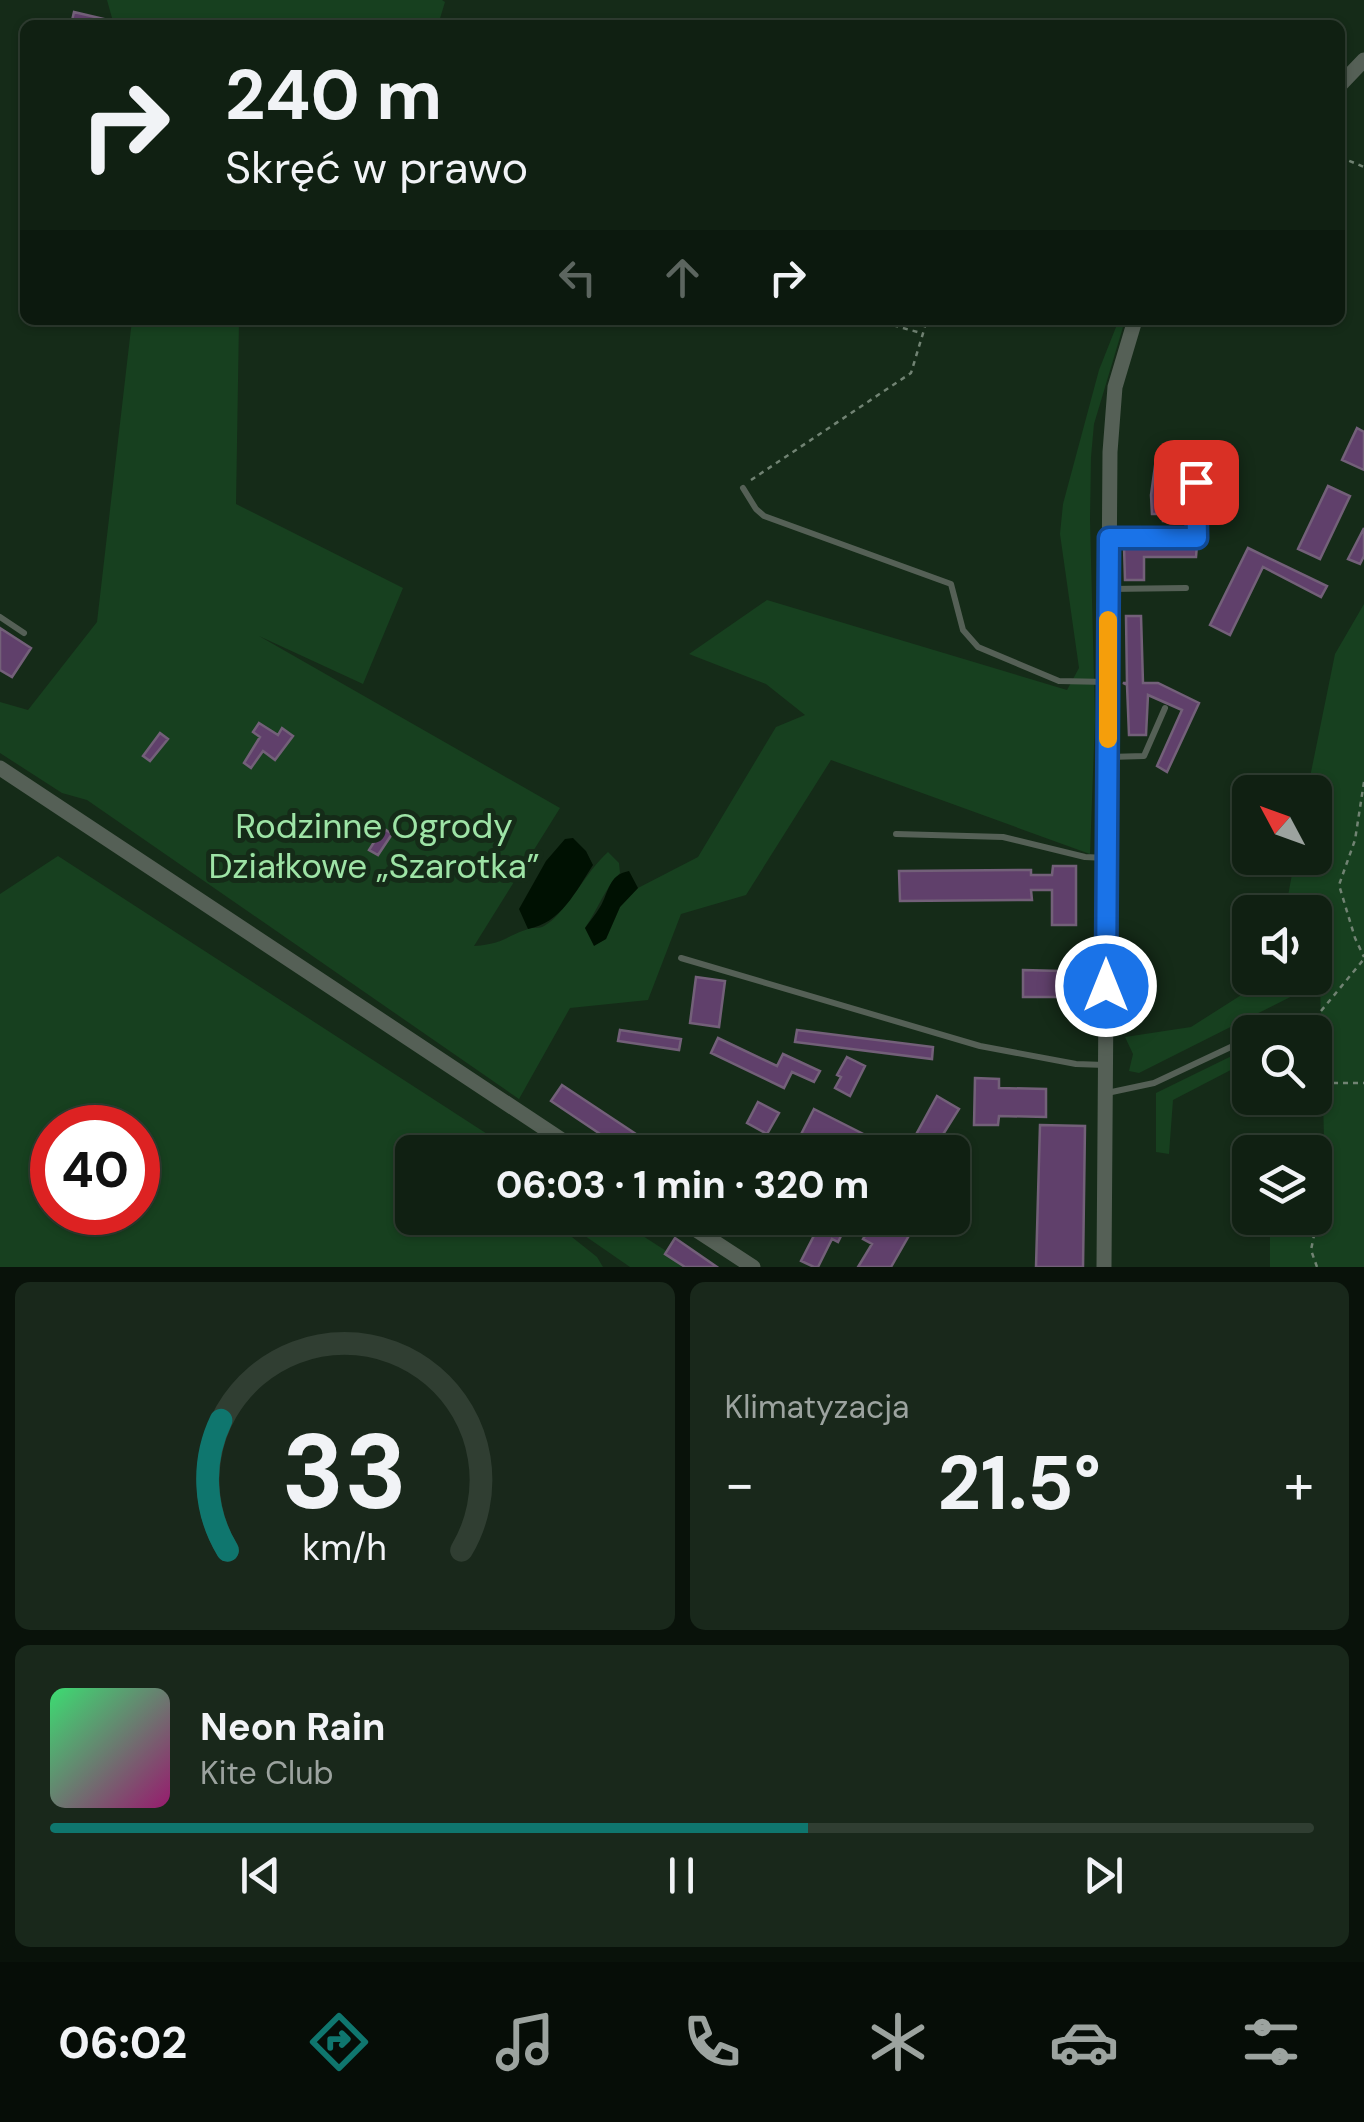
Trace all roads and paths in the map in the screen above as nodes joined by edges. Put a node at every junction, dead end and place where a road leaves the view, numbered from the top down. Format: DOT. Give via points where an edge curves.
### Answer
graph roads {
  1 [pos="1364,60"];
  2 [pos="1345,80"];
  3 [pos="892,325"];
  4 [pos="926,325"];
  5 [pos="1133,325"];
  6 [pos="923,334"];
  7 [pos="1196,482"];
  8 [pos="743,488"];
  9 [pos="1109,538"];
  10 [pos="1186,588"];
  11 [pos="1109,589"];
  12 [pos="0,617"];
  13 [pos="24,633"];
  14 [pos="1108,682"];
  15 [pos="1165,708"];
  16 [pos="1108,758"];
  17 [pos="0,768"];
  18 [pos="1364,782"];
  19 [pos="896,834"];
  20 [pos="1107,858"];
  21 [pos="680,958"];
  22 [pos="1364,958"];
  23 [pos="1321,1011"];
  24 [pos="1232,1046"];
  25 [pos="1106,1065"];
  26 [pos="1332,1083"];
  27 [pos="1364,1083"];
  28 [pos="1106,1093"];
  29 [pos="554,1135"];
  30 [pos="704,1235"];
  31 [pos="1314,1235"];
  32 [pos="753,1267"];
  33 [pos="1104,1267"];
  34 [pos="1317,1267"];
  1 -- 2 [label="street"];
  3 -- 6 [label="path"];
  4 -- 6 [label="path"];
  5 -- 9 [label="street" via="1114,387"];
  6 -- 8 [label="path" via="911,373"];
  7 -- 9 [label="lane" via="1197,538"];
  8 -- 14 [label="lane" via="764,516 951,584 963,630 978,647 1059,682"];
  9 -- 11 [label="street"];
  10 -- 11 [label="lane"];
  11 -- 14 [label="street"];
  12 -- 13 [label="lane"];
  14 -- 16 [label="street"];
  15 -- 16 [label="lane" via="1144,756"];
  16 -- 20 [label="street"];
  17 -- 29 [label="street"];
  18 -- 22 [label="path" via="1339,885"];
  19 -- 20 [label="lane" via="1004,837"];
  20 -- 25 [label="street"];
  21 -- 25 [label="lane" via="980,1046"];
  22 -- 23 [label="path"];
  24 -- 28 [label="lane" via="1154,1083"];
  25 -- 28 [label="street"];
  26 -- 27 [label="path"];
  28 -- 33 [label="street"];
  30 -- 32 [label="street"];
  31 -- 34 [label="path"];
}
